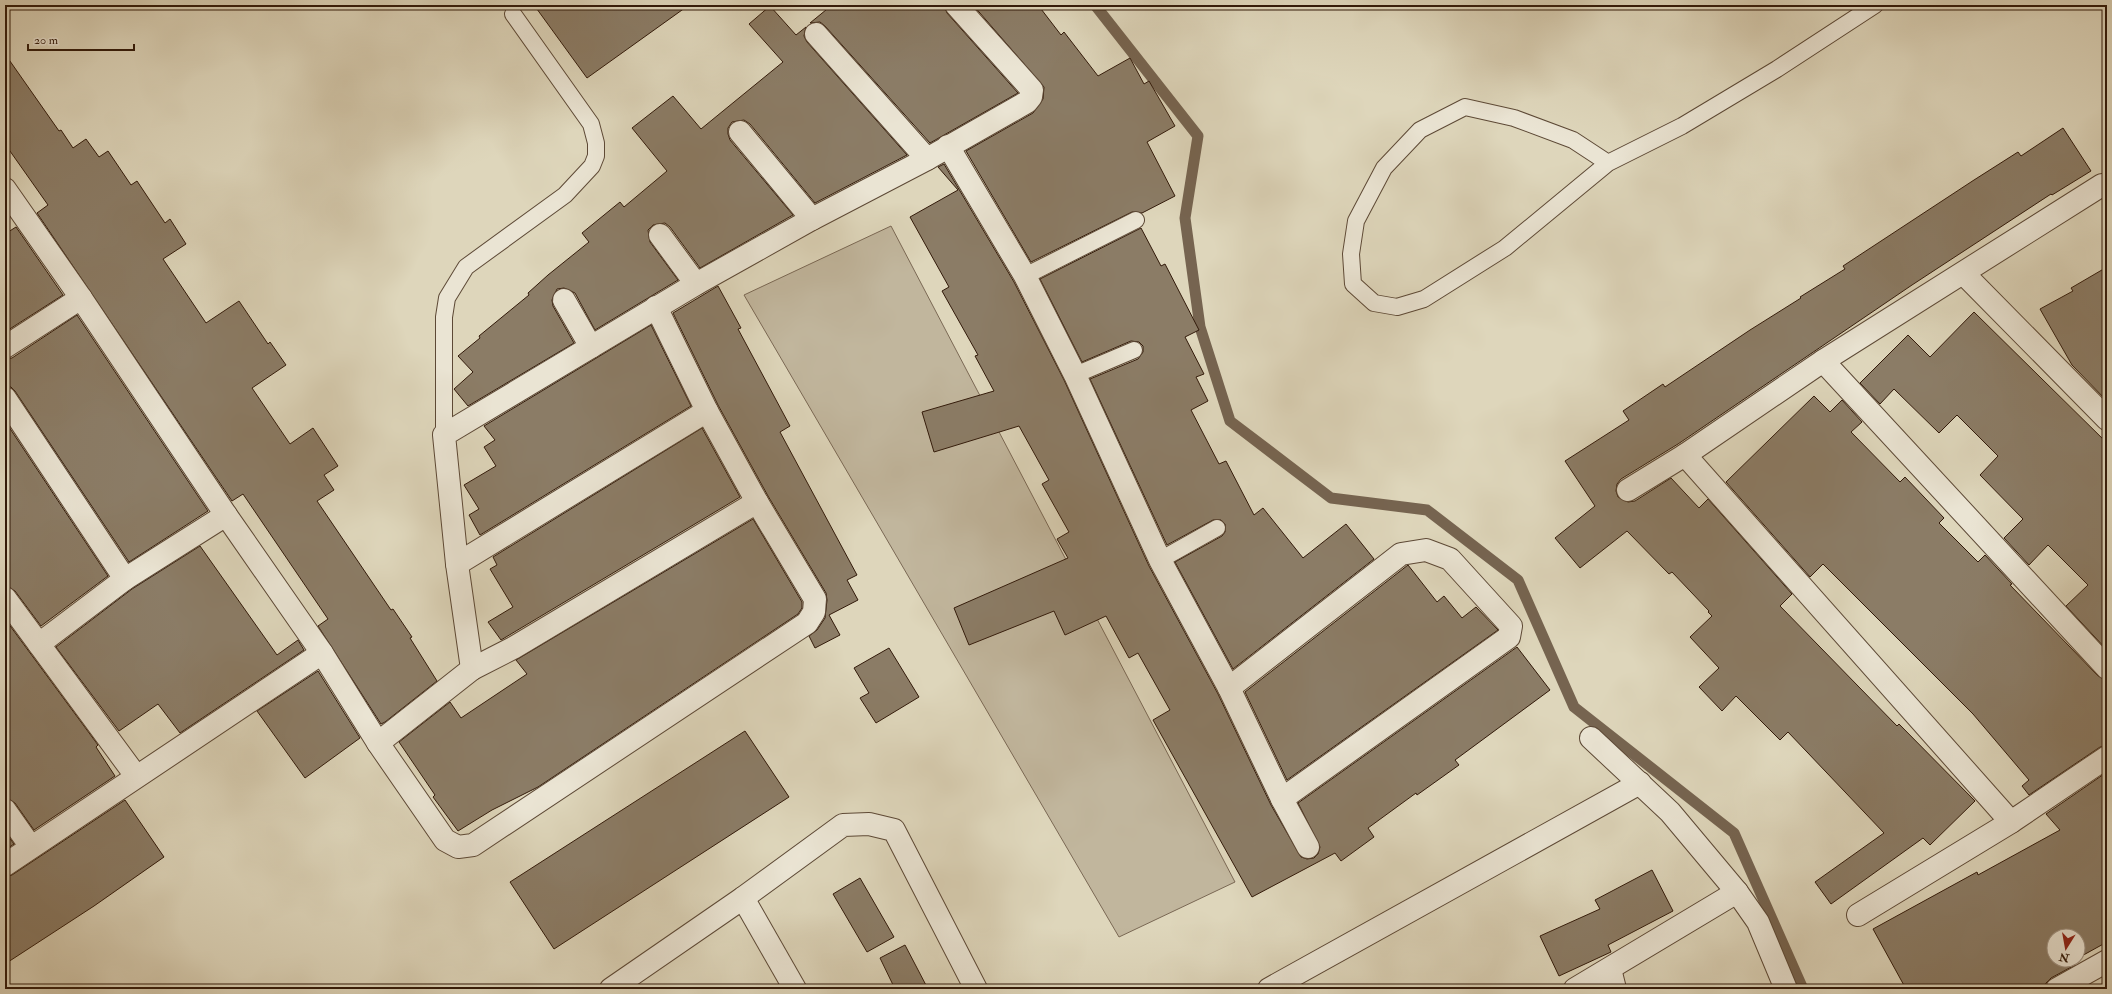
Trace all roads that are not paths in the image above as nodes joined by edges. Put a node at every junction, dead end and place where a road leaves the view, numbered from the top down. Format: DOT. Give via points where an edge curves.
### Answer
graph roads {
  1 [pos="956,5"];
  2 [pos="1874,5"];
  3 [pos="513,14"];
  4 [pos="816,34"];
  5 [pos="740,132"];
  6 [pos="948,146"];
  7 [pos="927,159"];
  8 [pos="1608,163"];
  9 [pos="2107,185"];
  10 [pos="5,189"];
  11 [pos="812,219"];
  12 [pos="1136,220"];
  13 [pos="660,235"];
  14 [pos="1964,274"];
  15 [pos="1025,276"];
  16 [pos="696,284"];
  17 [pos="82,298"];
  18 [pos="564,300"];
  19 [pos="656,307"];
  20 [pos="5,347"];
  21 [pos="591,348"];
  22 [pos="1134,350"];
  23 [pos="1823,361"];
  24 [pos="1075,375"];
  25 [pos="5,398"];
  26 [pos="708,411"];
  27 [pos="2107,419"];
  28 [pos="444,435"];
  29 [pos="1685,455"];
  30 [pos="1628,490"];
  31 [pos="758,502"];
  32 [pos="226,515"];
  33 [pos="1217,528"];
  34 [pos="1160,560"];
  35 [pos="457,564"];
  36 [pos="125,579"];
  37 [pos="5,598"];
  38 [pos="39,644"];
  39 [pos="322,653"];
  40 [pos="2107,668"];
  41 [pos="472,669"];
  42 [pos="1229,688"];
  43 [pos="1591,738"];
  44 [pos="378,743"];
  45 [pos="2107,757"];
  46 [pos="136,776"];
  47 [pos="1640,783"];
  48 [pos="1282,799"];
  49 [pos="5,810"];
  50 [pos="2011,822"];
  51 [pos="31,847"];
  52 [pos="1308,847"];
  53 [pos="5,865"];
  54 [pos="1736,892"];
  55 [pos="743,898"];
  56 [pos="1858,915"];
  57 [pos="2107,961"];
  58 [pos="1612,979"];
  59 [pos="622,986"];
  60 [pos="795,989"];
  61 [pos="976,989"];
  62 [pos="1269,989"];
  63 [pos="1575,989"];
  64 [pos="1786,989"];
  65 [pos="2058,989"];
  1 -- 6 [label="street" via="1032,90 1028,102"];
  2 -- 8 [label="lane" via="1764,78 1682,126"];
  3 -- 28 [label="lane" via="591,124 596,143 596,156 592,166 565,196 466,267 447,298 444,317"];
  4 -- 7 [label="street"];
  5 -- 11 [label="street"];
  6 -- 7 [label="street"];
  6 -- 15 [label="street"];
  7 -- 11 [label="street"];
  8 -- 8 [label="lane" via="1573,140 1514,118 1465,106 1420,130 1384,168 1356,221 1350,254 1353,284 1374,303 1397,307 1424,299 1505,248"];
  9 -- 14 [label="street" via="2102,185"];
  10 -- 17 [label="street"];
  11 -- 16 [label="street"];
  12 -- 15 [label="lane"];
  13 -- 16 [label="street"];
  14 -- 23 [label="street"];
  14 -- 27 [label="street"];
  15 -- 24 [label="street"];
  16 -- 19 [label="street"];
  17 -- 20 [label="street"];
  17 -- 32 [label="street"];
  18 -- 21 [label="street"];
  19 -- 21 [label="street"];
  19 -- 26 [label="street"];
  21 -- 28 [label="street"];
  22 -- 24 [label="lane"];
  23 -- 29 [label="street"];
  23 -- 40 [label="street"];
  24 -- 34 [label="street"];
  25 -- 36 [label="street"];
  26 -- 31 [label="street"];
  26 -- 35 [label="street"];
  28 -- 35 [label="street"];
  29 -- 30 [label="street"];
  29 -- 50 [label="street"];
  31 -- 41 [label="street" via="513,648"];
  31 -- 44 [label="street" via="815,599 814,612 807,623 473,844 458,847 444,840"];
  32 -- 36 [label="street"];
  32 -- 39 [label="street"];
  33 -- 34 [label="lane"];
  34 -- 42 [label="street"];
  35 -- 41 [label="street"];
  36 -- 38 [label="street"];
  37 -- 38 [label="street"];
  38 -- 46 [label="street"];
  39 -- 44 [label="street"];
  39 -- 46 [label="street"];
  41 -- 44 [label="street"];
  42 -- 48 [label="street"];
  42 -- 48 [label="street" via="1401,554 1426,550 1450,559 1511,626 1509,637"];
  43 -- 47 [label="street"];
  45 -- 50 [label="street"];
  46 -- 51 [label="street"];
  47 -- 54 [label="street" via="1670,812"];
  47 -- 62 [label="street"];
  48 -- 52 [label="street"];
  49 -- 51 [label="street"];
  50 -- 56 [label="street"];
  51 -- 53 [label="street"];
  54 -- 58 [label="street"];
  54 -- 64 [label="street" via="1758,922"];
  55 -- 59 [label="street"];
  55 -- 60 [label="street"];
  55 -- 61 [label="street" via="843,825 869,824 894,830"];
  57 -- 65 [label="street"];
  58 -- 63 [label="street"];
}
